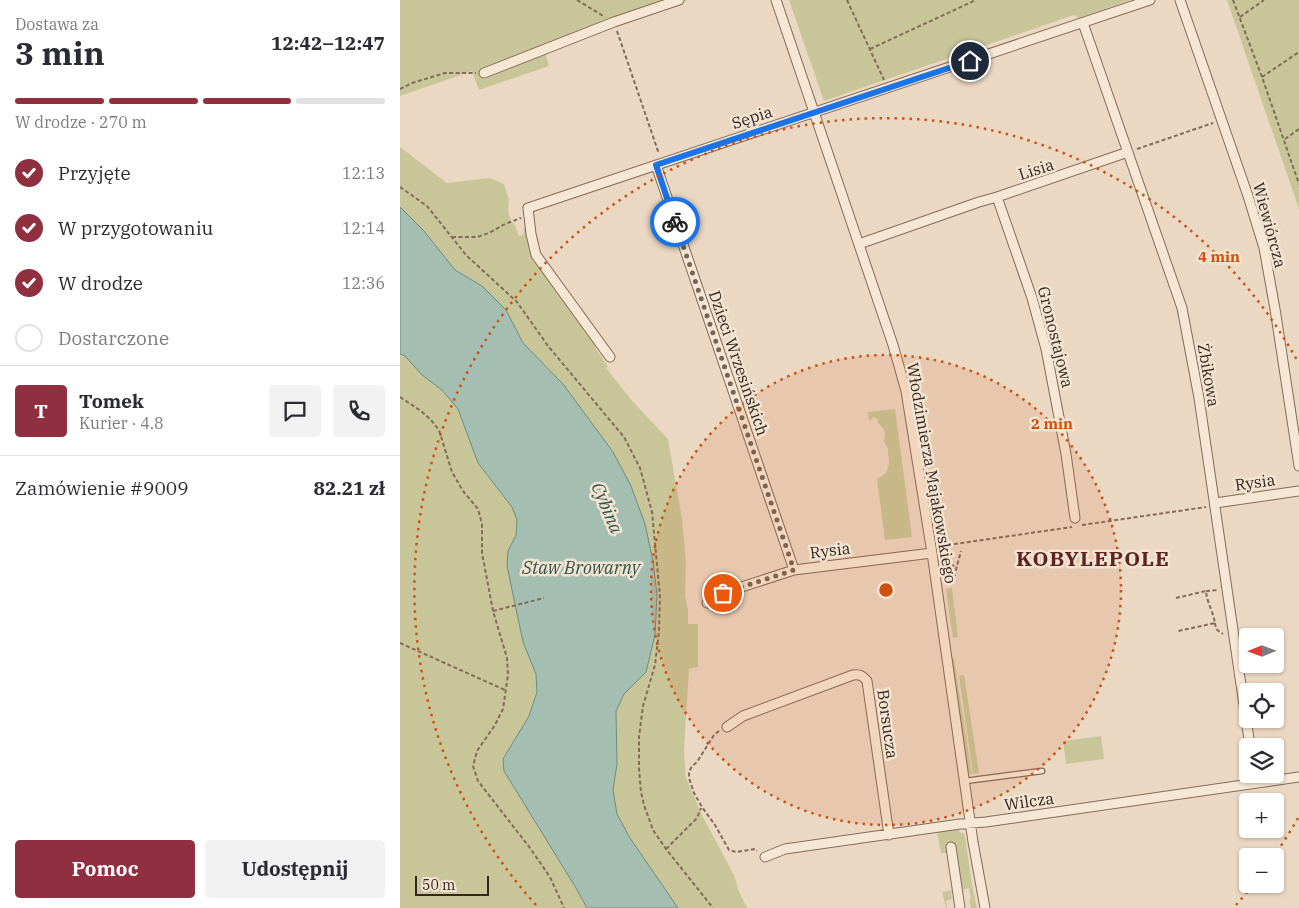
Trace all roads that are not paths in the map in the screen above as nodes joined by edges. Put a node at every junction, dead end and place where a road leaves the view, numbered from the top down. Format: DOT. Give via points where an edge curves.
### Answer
graph roads {
  1 [pos="679,0"];
  2 [pos="776,0"];
  3 [pos="1150,0"];
  4 [pos="1180,0"];
  5 [pos="1083,23"];
  6 [pos="484,72"];
  7 [pos="814,112"];
  8 [pos="1128,152"];
  9 [pos="659,164"];
  10 [pos="997,197"];
  11 [pos="859,244"];
  12 [pos="610,357"];
  13 [pos="1299,466"];
  14 [pos="1299,491"];
  15 [pos="1215,503"];
  16 [pos="1075,518"];
  17 [pos="932,553"];
  18 [pos="794,570"];
  19 [pos="707,603"];
  20 [pos="727,727"];
  21 [pos="1246,738"];
  22 [pos="1042,771"];
  23 [pos="1284,777"];
  24 [pos="1299,777"];
  25 [pos="1239,781"];
  26 [pos="965,782"];
  27 [pos="971,824"];
  28 [pos="889,835"];
  29 [pos="951,847"];
  30 [pos="765,857"];
  31 [pos="960,908"];
  32 [pos="985,908"];
  1 -- 6 [label="street"];
  2 -- 7 [label="street, Włodzimierza Majakowskiego"];
  3 -- 5 [label="street, Sępia"];
  4 -- 13 [label="street, Wiewiórcza" via="1264,248"];
  5 -- 7 [label="street, Sępia"];
  5 -- 8 [label="street, Żbikowa"];
  7 -- 9 [label="street, Sępia"];
  7 -- 11 [label="street, Włodzimierza Majakowskiego"];
  8 -- 10 [label="street, Lisia"];
  8 -- 15 [label="street, Żbikowa" via="1182,308"];
  9 -- 12 [label="street, Sępia" via="528,208 536,255"];
  9 -- 18 [label="street, Dzieci Wrzesińskich"];
  10 -- 11 [label="street, Lisia"];
  10 -- 16 [label="street, Gronostajowa" via="1046,349"];
  11 -- 17 [label="street, Włodzimierza Majakowskiego" via="906,391"];
  14 -- 15 [label="street, Rysia"];
  15 -- 21 [label="street, Żbikowa"];
  17 -- 18 [label="street, Rysia"];
  17 -- 26 [label="street, Włodzimierza Majakowskiego"];
  18 -- 19 [label="street, Rysia" via="723,593"];
  20 -- 28 [label="street, Borsucza" via="743,716 844,678 859,674 864,677"];
  22 -- 26 [label="lane"];
  23 -- 24 [label="street, Wilcza"];
  25 -- 27 [label="street, Wilcza"];
  26 -- 27 [label="street, Włodzimierza Majakowskiego"];
  27 -- 28 [label="street, Wilcza"];
  27 -- 32 [label="street, Włodzimierza Majakowskiego"];
  28 -- 30 [label="street, Wilcza" via="785,849"];
  29 -- 31 [label="street"];
}
